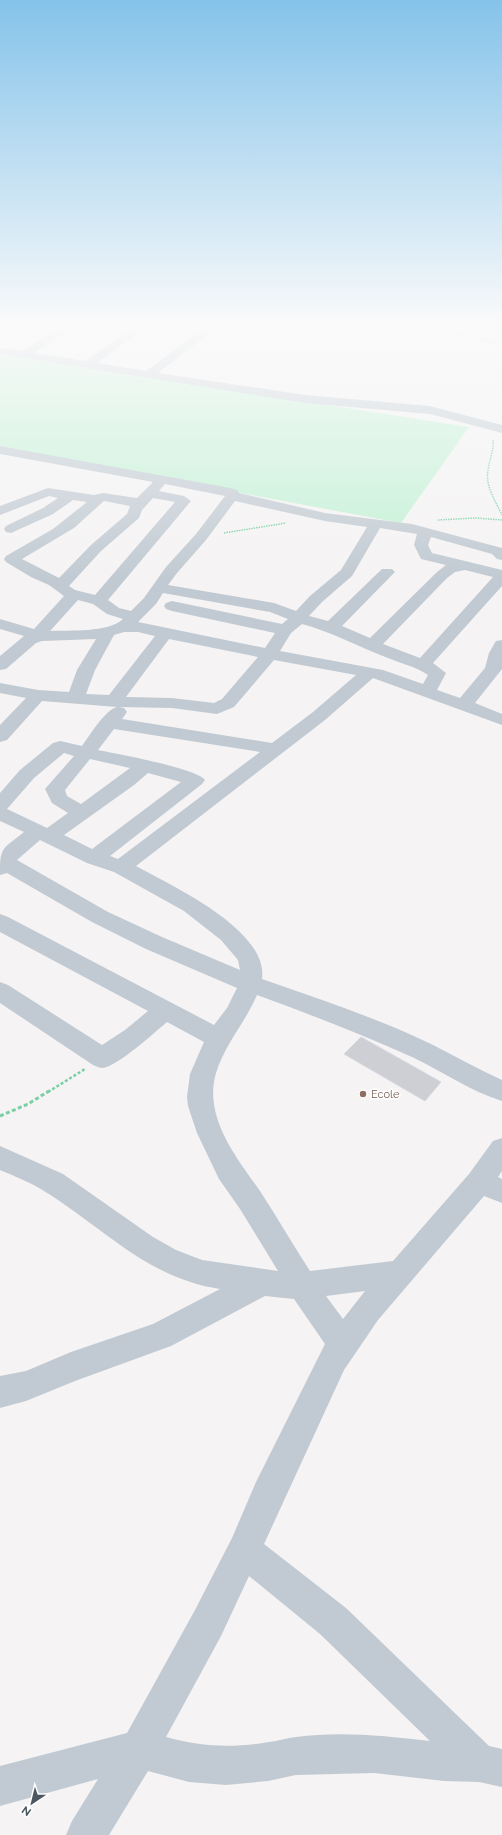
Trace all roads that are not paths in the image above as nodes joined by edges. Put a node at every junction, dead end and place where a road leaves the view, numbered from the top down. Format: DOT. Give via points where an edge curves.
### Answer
graph roads {
  1 [pos="414,409"];
  2 [pos="502,429"];
  3 [pos="0,450"];
  4 [pos="16,453"];
  5 [pos="0,463"];
  6 [pos="114,470"];
  7 [pos="162,480"];
  8 [pos="70,496"];
  9 [pos="232,496"];
  10 [pos="145,498"];
  11 [pos="94,499"];
  12 [pos="0,511"];
  13 [pos="376,523"];
  14 [pos="431,523"];
  15 [pos="4,528"];
  16 [pos="502,539"];
  17 [pos="502,556"];
  18 [pos="6,562"];
  19 [pos="464,566"];
  20 [pos="387,572"];
  21 [pos="502,576"];
  22 [pos="60,586"];
  23 [pos="74,595"];
  24 [pos="154,595"];
  25 [pos="99,601"];
  26 [pos="299,618"];
  27 [pos="129,622"];
  28 [pos="0,624"];
  29 [pos="332,627"];
  30 [pos="286,630"];
  31 [pos="107,632"];
  32 [pos="166,632"];
  33 [pos="38,635"];
  34 [pos="502,645"];
  35 [pos="372,646"];
  36 [pos="269,654"];
  37 [pos="424,664"];
  38 [pos="0,665"];
  39 [pos="370,672"];
  40 [pos="0,688"];
  41 [pos="428,691"];
  42 [pos="38,695"];
  43 [pos="76,698"];
  44 [pos="119,701"];
  45 [pos="464,705"];
  46 [pos="502,720"];
  47 [pos="108,723"];
  48 [pos="0,736"];
  49 [pos="276,749"];
  50 [pos="86,753"];
  51 [pos="144,766"];
  52 [pos="0,805"];
  53 [pos="80,812"];
  54 [pos="0,813"];
  55 [pos="44,834"];
  56 [pos="94,858"];
  57 [pos="2,865"];
  58 [pos="121,867"];
  59 [pos="0,922"];
  60 [pos="250,984"];
  61 [pos="0,990"];
  62 [pos="165,1010"];
  63 [pos="218,1038"];
  64 [pos="502,1091"];
  65 [pos="502,1149"];
  66 [pos="0,1157"];
  67 [pos="490,1186"];
  68 [pos="401,1273"];
  69 [pos="264,1282"];
  70 [pos="302,1286"];
  71 [pos="343,1343"];
  72 [pos="0,1392"];
  73 [pos="244,1550"];
  74 [pos="139,1749"];
  75 [pos="491,1766"];
  76 [pos="0,1786"];
  77 [pos="86,1835"];
  1 -- 2 [label="street" via="430,410"];
  3 -- 4 [label="street"];
  4 -- 5 [label="street"];
  4 -- 6 [label="street"];
  6 -- 7 [label="street"];
  6 -- 11 [label="street"];
  7 -- 9 [label="street" via="232,492"];
  7 -- 10 [label="street"];
  8 -- 11 [label="street"];
  8 -- 12 [label="street" via="53,491 44,492"];
  8 -- 15 [label="street" via="42,514"];
  9 -- 13 [label="street" via="325,517"];
  9 -- 24 [label="street" via="202,537 171,570"];
  10 -- 11 [label="street"];
  10 -- 22 [label="street" via="135,509 134,515 96,548"];
  10 -- 25 [label="street" via="184,501"];
  11 -- 18 [label="street" via="54,535"];
  13 -- 14 [label="street" via="399,526"];
  13 -- 26 [label="street" via="347,573 316,599"];
  14 -- 16 [label="street"];
  14 -- 17 [label="street" via="497,551"];
  14 -- 19 [label="street" via="421,545 426,556"];
  18 -- 22 [label="street"];
  19 -- 21 [label="street"];
  19 -- 35 [label="street" via="450,569 442,575"];
  20 -- 29 [label="street"];
  21 -- 37 [label="street"];
  22 -- 23 [label="street"];
  23 -- 25 [label="street"];
  23 -- 33 [label="street"];
  24 -- 26 [label="street" via="264,605"];
  24 -- 27 [label="street"];
  24 -- 30 [label="street"];
  25 -- 27 [label="street"];
  26 -- 29 [label="street"];
  26 -- 30 [label="street"];
  27 -- 31 [label="street"];
  27 -- 32 [label="street" via="138,627"];
  28 -- 33 [label="street"];
  29 -- 35 [label="street"];
  30 -- 36 [label="street"];
  31 -- 33 [label="street" via="94,635"];
  31 -- 43 [label="street" via="86,670"];
  32 -- 36 [label="street"];
  32 -- 44 [label="street"];
  33 -- 38 [label="street"];
  34 -- 45 [label="street" via="493,669"];
  35 -- 37 [label="street"];
  36 -- 39 [label="street"];
  36 -- 44 [label="street" via="228,704 220,709 172,703"];
  37 -- 41 [label="street" via="437,674"];
  39 -- 41 [label="street"];
  39 -- 49 [label="street"];
  40 -- 42 [label="street"];
  41 -- 45 [label="street"];
  42 -- 43 [label="street"];
  42 -- 48 [label="street"];
  43 -- 44 [label="street"];
  44 -- 47 [label="street"];
  45 -- 46 [label="street"];
  47 -- 49 [label="street"];
  47 -- 50 [label="street"];
  49 -- 58 [label="street"];
  50 -- 51 [label="street"];
  50 -- 52 [label="street" via="57,748 27,774"];
  50 -- 53 [label="street" via="55,789 59,799"];
  51 -- 53 [label="street" via="127,781"];
  51 -- 56 [label="street" via="181,774 195,781"];
  53 -- 55 [label="street"];
  54 -- 55 [label="street"];
  55 -- 56 [label="street"];
  55 -- 57 [label="street" via="16,848"];
  56 -- 58 [label="street"];
  57 -- 60 [label="street" via="147,940"];
  58 -- 60 [label="street" via="192,906 229,934 249,958 252,971"];
  59 -- 62 [label="street"];
  60 -- 63 [label="street" via="237,1013"];
  60 -- 64 [label="street" via="328,1011 422,1050 452,1068"];
  61 -- 62 [label="street" via="102,1058 134,1037"];
  62 -- 63 [label="street"];
  63 -- 70 [label="street" via="203,1074 200,1097 205,1121 229,1171 250,1200"];
  65 -- 67 [label="street"];
  66 -- 69 [label="street" via="53,1182 143,1246 181,1266 201,1273"];
  67 -- 68 [label="street"];
  68 -- 70 [label="street"];
  68 -- 71 [label="street" via="367,1310"];
  69 -- 70 [label="street"];
  69 -- 72 [label="street" via="160,1336 71,1367 26,1386"];
  70 -- 71 [label="street"];
  71 -- 73 [label="street" via="296,1434"];
  73 -- 74 [label="street" via="208,1623"];
  73 -- 75 [label="street" via="333,1621 420,1704"];
  74 -- 75 [label="street" via="189,1763 226,1766 296,1756 374,1754"];
  74 -- 76 [label="street"];
  74 -- 77 [label="street"];
}
